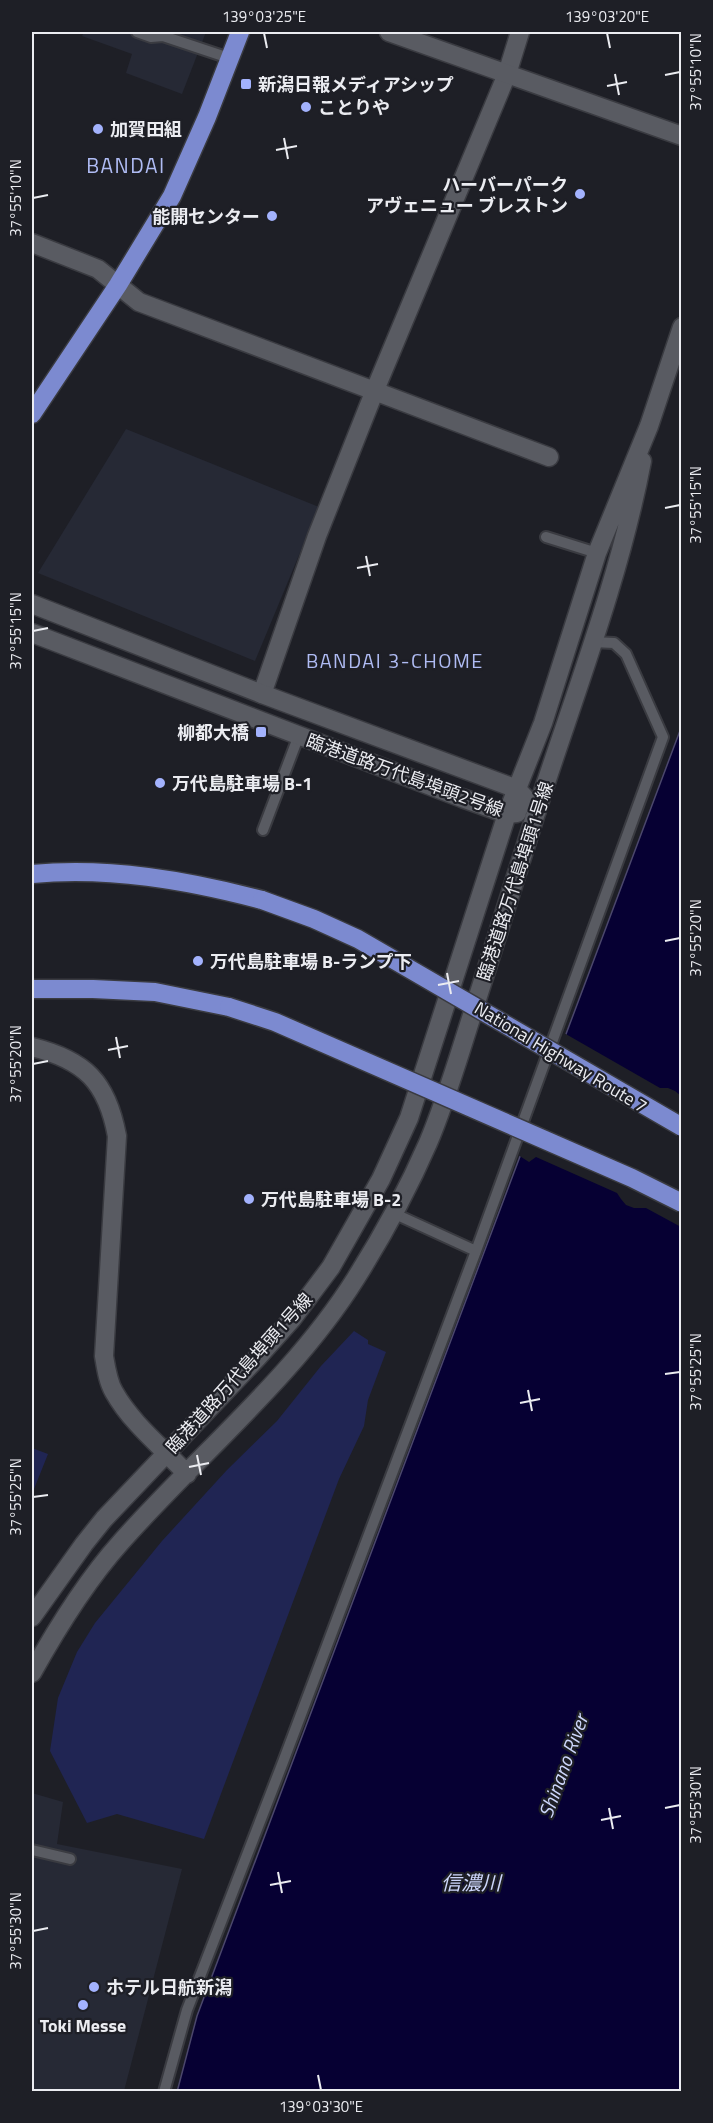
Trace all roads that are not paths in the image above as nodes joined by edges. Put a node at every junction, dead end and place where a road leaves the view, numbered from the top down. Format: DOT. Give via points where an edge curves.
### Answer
graph roads {
  1 [pos="137,32"];
  2 [pos="240,32"];
  3 [pos="520,32"];
  4 [pos="398,33"];
  5 [pos="162,34"];
  6 [pos="182,36"];
  7 [pos="229,58"];
  8 [pos="507,74"];
  9 [pos="681,136"];
  10 [pos="32,243"];
  11 [pos="118,285"];
  12 [pos="681,327"];
  13 [pos="375,390"];
  14 [pos="32,414"];
  15 [pos="649,426"];
  16 [pos="549,457"];
  17 [pos="546,537"];
  18 [pos="597,553"];
  19 [pos="32,604"];
  20 [pos="32,633"];
  21 [pos="593,642"];
  22 [pos="262,694"];
  23 [pos="299,735"];
  24 [pos="517,789"];
  25 [pos="537,811"];
  26 [pos="507,814"];
  27 [pos="263,830"];
  28 [pos="32,874"];
  29 [pos="32,989"];
  30 [pos="32,1047"];
  31 [pos="681,1127"];
  32 [pos="681,1203"];
  33 [pos="393,1213"];
  34 [pos="476,1251"];
  35 [pos="167,1453"];
  36 [pos="187,1474"];
  37 [pos="32,1617"];
  38 [pos="32,1674"];
  39 [pos="32,1850"];
  40 [pos="70,1859"];
  41 [pos="165,2091"];
  1 -- 5 [label="lane" via="151,37"];
  2 -- 7 [label="highway"];
  3 -- 8 [label="street"];
  4 -- 8 [label="street"];
  5 -- 6 [label="lane"];
  6 -- 7 [label="lane"];
  7 -- 11 [label="highway" via="172,196"];
  8 -- 9 [label="street"];
  8 -- 13 [label="street"];
  10 -- 11 [label="street" via="98,269"];
  11 -- 13 [label="street" via="139,302"];
  11 -- 14 [label="highway"];
  12 -- 15 [label="street, 臨港道路万代島埠頭1号線"];
  13 -- 16 [label="street"];
  13 -- 22 [label="street" via="317,536"];
  15 -- 18 [label="street, 臨港道路万代島埠頭1号線"];
  15 -- 21 [label="street, 臨港道路万代島埠頭1号線" via="635,498"];
  17 -- 18 [label="lane"];
  18 -- 24 [label="street, 臨港道路万代島埠頭1号線" via="543,723"];
  19 -- 22 [label="street, 臨港道路万代島埠頭2号線"];
  20 -- 23 [label="street, 臨港道路万代島埠頭2号線"];
  21 -- 25 [label="street, 臨港道路万代島埠頭1号線"];
  21 -- 34 [label="lane" via="614,643 626,654 663,737"];
  22 -- 24 [label="street, 臨港道路万代島埠頭2号線"];
  23 -- 26 [label="street, 臨港道路万代島埠頭2号線"];
  23 -- 27 [label="lane"];
  24 -- 25 [label="street, 臨港道路万代島埠頭2号線"];
  24 -- 26 [label="street, 臨港道路万代島埠頭1号線"];
  25 -- 26 [label="street, 臨港道路万代島埠頭2号線"];
  25 -- 33 [label="street, 臨港道路万代島埠頭1号線" via="460,1053 432,1131"];
  26 -- 35 [label="street, 臨港道路万代島埠頭1号線" via="409,1118 369,1204 331,1267 292,1319"];
  28 -- 31 [label="highway, National Highway Route 7, bridge" via="93,872 151,876 210,886 314,919 358,939"];
  29 -- 32 [label="highway, bridge" via="155,992 229,1007 275,1022"];
  30 -- 35 [label="street" via="59,1054 79,1065 100,1088 113,1115 117,1136 104,1356 113,1391"];
  33 -- 34 [label="lane"];
  33 -- 36 [label="street, 臨港道路万代島埠頭1号線" via="356,1278 330,1314"];
  34 -- 41 [label="lane" via="187,2010"];
  35 -- 36 [label="street"];
  35 -- 37 [label="street, 臨港道路万代島埠頭1号線" via="104,1519"];
  36 -- 38 [label="street, 臨港道路万代島埠頭1号線" via="113,1552 66,1616"];
  39 -- 40 [label="lane"];
}
